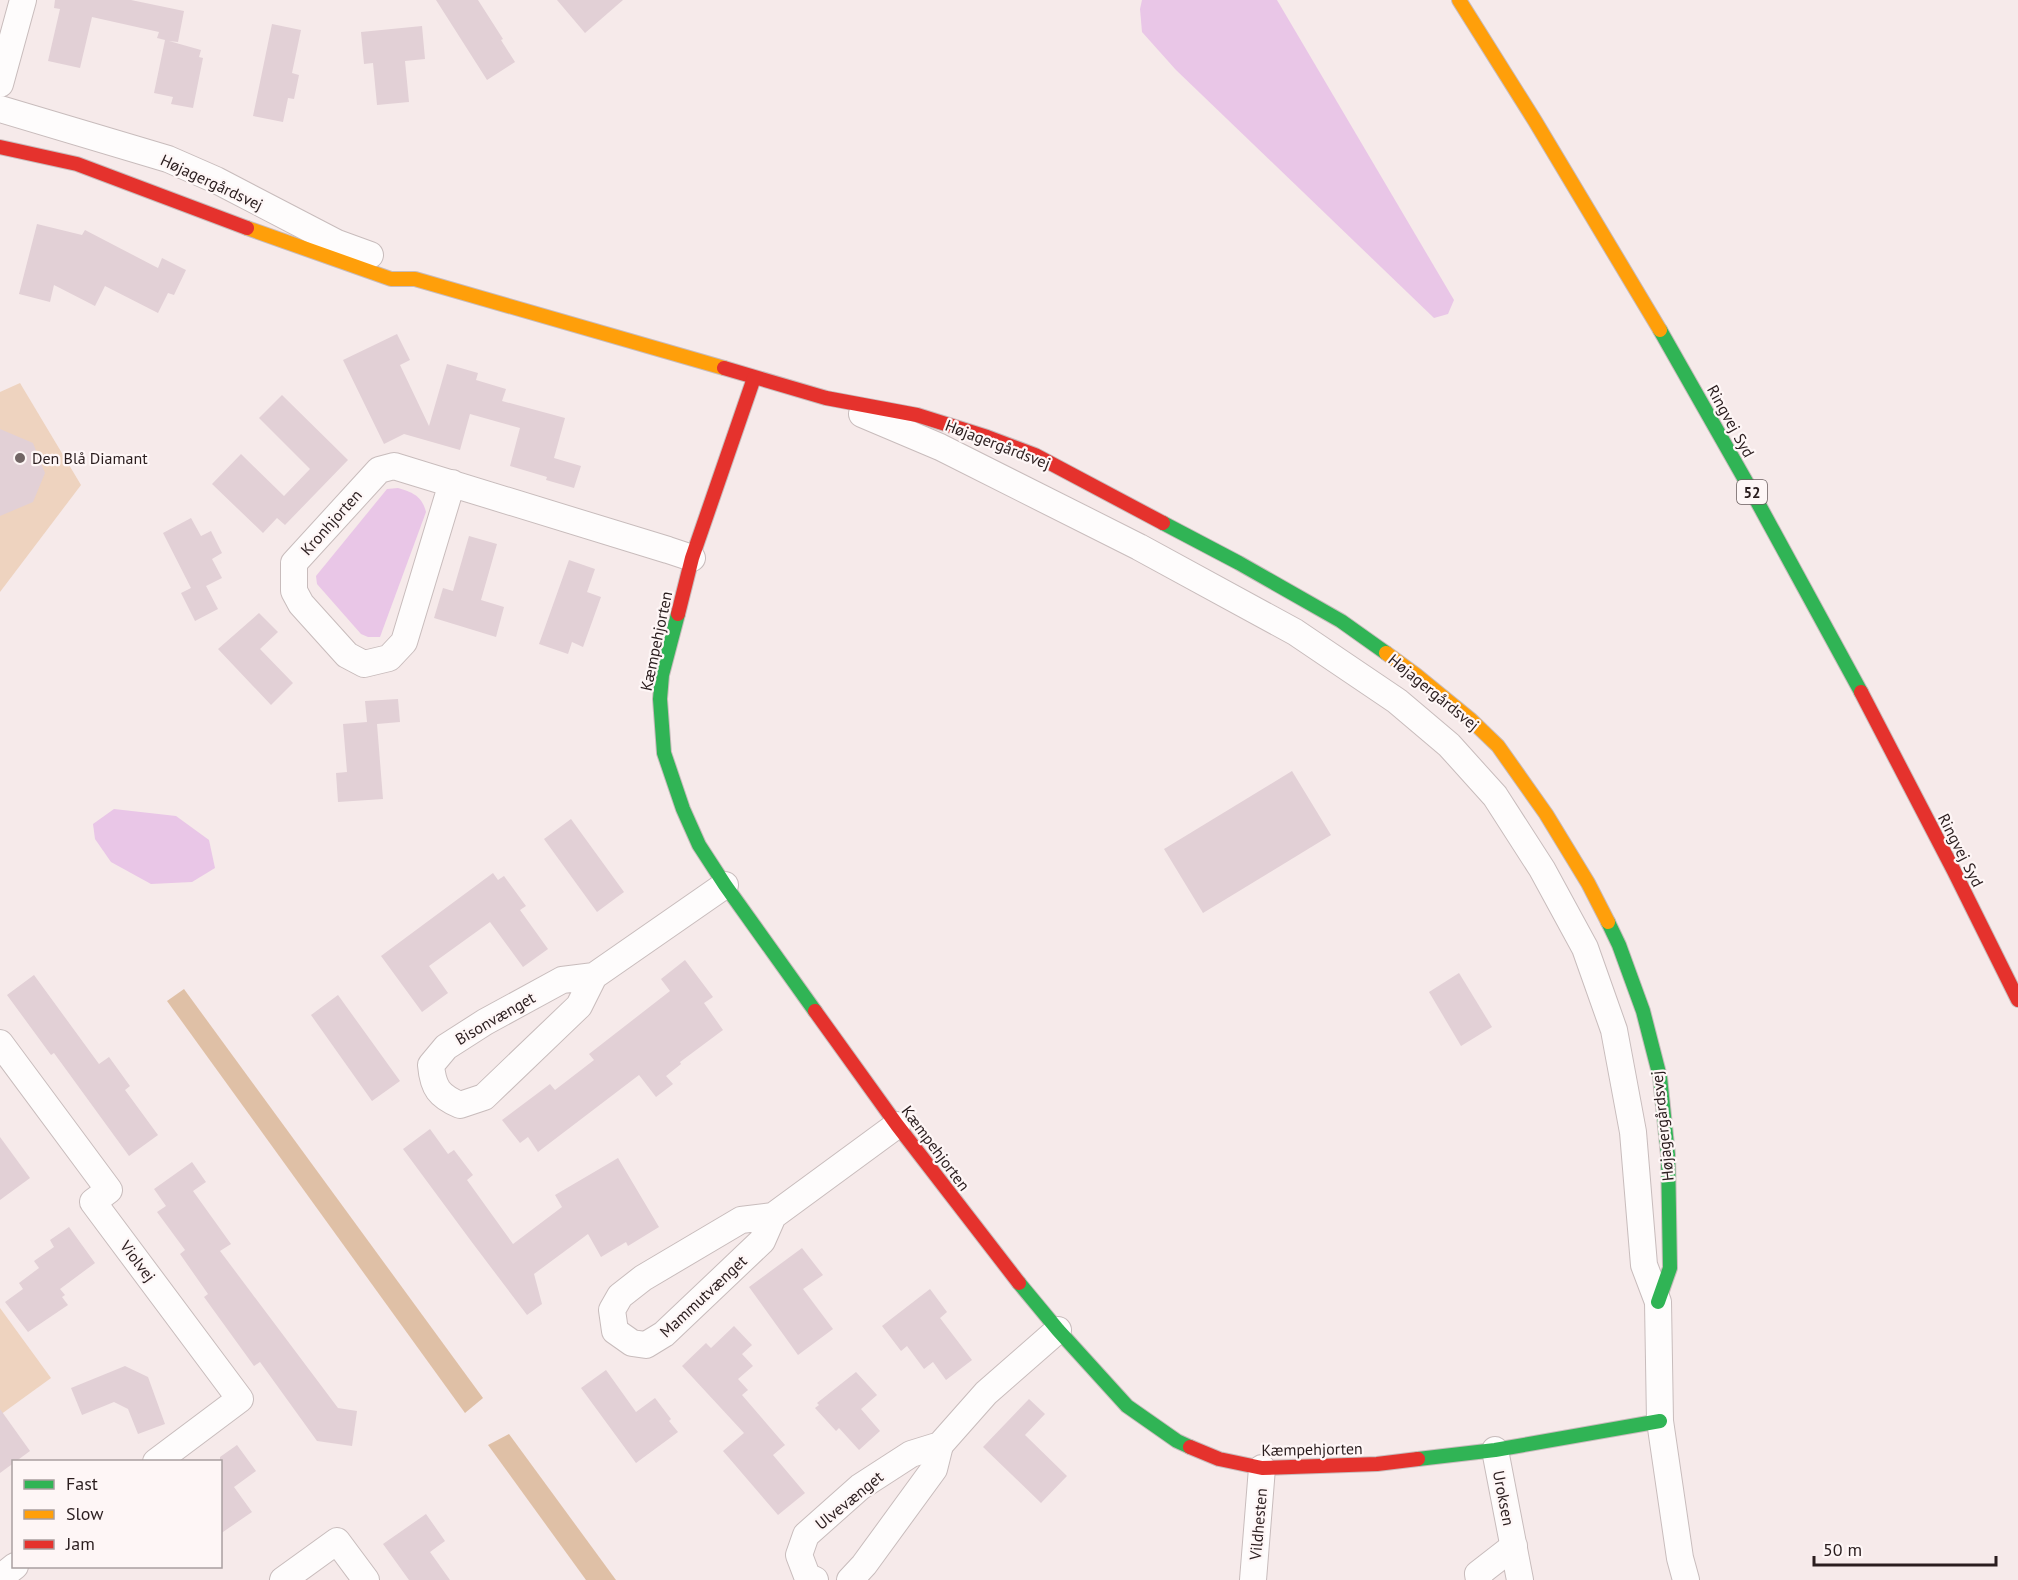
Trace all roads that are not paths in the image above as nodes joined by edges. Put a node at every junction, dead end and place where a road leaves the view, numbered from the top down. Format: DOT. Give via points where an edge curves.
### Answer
graph roads {
  1 [pos="23,0"];
  2 [pos="1459,0"];
  3 [pos="0,84"];
  4 [pos="0,109"];
  5 [pos="0,147"];
  6 [pos="415,279"];
  7 [pos="754,378"];
  8 [pos="826,398"];
  9 [pos="452,483"];
  10 [pos="692,558"];
  11 [pos="725,885"];
  12 [pos="594,976"];
  13 [pos="2018,1000"];
  14 [pos="0,1043"];
  15 [pos="897,1125"];
  16 [pos="773,1216"];
  17 [pos="1658,1302"];
  18 [pos="1058,1330"];
  19 [pos="1660,1421"];
  20 [pos="940,1445"];
  21 [pos="1495,1450"];
  22 [pos="157,1460"];
  23 [pos="1262,1468"];
  24 [pos="1514,1546"];
  25 [pos="12,1568"];
  26 [pos="0,1578"];
  27 [pos="283,1580"];
  28 [pos="366,1580"];
  29 [pos="815,1580"];
  30 [pos="850,1580"];
  31 [pos="1253,1580"];
  32 [pos="1479,1580"];
  33 [pos="1520,1580"];
  34 [pos="1686,1580"];
  1 -- 3 [label="street"];
  2 -- 13 [label="main road, Ringvej Syd / 52" via="1704,406 1861,689"];
  4 -- 6 [label="street, Højagergårdsvej" via="168,159 337,243 393,264"];
  5 -- 6 [label="main road, Højagergårdsvej" via="77,164 391,279"];
  6 -- 7 [label="main road, Højagergårdsvej"];
  7 -- 8 [label="main road, Højagergårdsvej"];
  7 -- 10 [label="main road, Kæmpehjorten"];
  8 -- 17 [label="street, Højagergårdsvej" via="940,447 1139,546 1295,632 1397,700 1449,745 1495,796 1542,869 1585,948 1614,1030 1633,1132 1644,1265"];
  8 -- 17 [label="main road, Højagergårdsvej" via="917,415 1035,455 1341,621 1416,675 1498,746 1588,883 1619,945 1643,1011 1660,1077 1668,1155 1670,1268"];
  9 -- 9 [label="street, Kronhjorten" via="394,466 379,470 294,563 294,591 301,604 347,655 364,664 389,658 404,642"];
  9 -- 10 [label="street, Kronhjorten"];
  10 -- 11 [label="main road, Kæmpehjorten" via="662,675 664,753 682,809"];
  11 -- 12 [label="street, Bisonvænget"];
  11 -- 15 [label="main road, Kæmpehjorten"];
  12 -- 12 [label="street, Bisonvænget" via="579,1006 484,1097 460,1106 444,1098 433,1082 431,1065 446,1047 562,980"];
  14 -- 22 [label="street, Violvej" via="109,1190 93,1202 240,1399"];
  15 -- 16 [label="street, Mammutvænget"];
  15 -- 18 [label="main road, Kæmpehjorten"];
  16 -- 16 [label="street, Mammutvænget" via="741,1220 643,1278 620,1296 612,1310 615,1331 632,1343 646,1345 664,1334 762,1241"];
  17 -- 19 [label="street, Højagergårdsvej"];
  18 -- 20 [label="street" via="986,1393"];
  18 -- 23 [label="main road, Kæmpehjorten" via="1127,1406 1177,1441 1219,1459"];
  19 -- 21 [label="main road, Kæmpehjorten"];
  19 -- 34 [label="street, Højagergårdsvej"];
  20 -- 29 [label="street, Ulvevænget" via="911,1454 860,1487 806,1535 799,1555 807,1576"];
  20 -- 30 [label="street" via="934,1469"];
  21 -- 23 [label="main road, Kæmpehjorten" via="1377,1464"];
  21 -- 24 [label="street, Uroksen"];
  23 -- 31 [label="street, Vildhesten"];
  24 -- 32 [label="street, Uroksen" via="1478,1574"];
  24 -- 33 [label="street, Uroksen"];
  25 -- 26 [label="street"];
  27 -- 28 [label="street" via="337,1541"];
}
